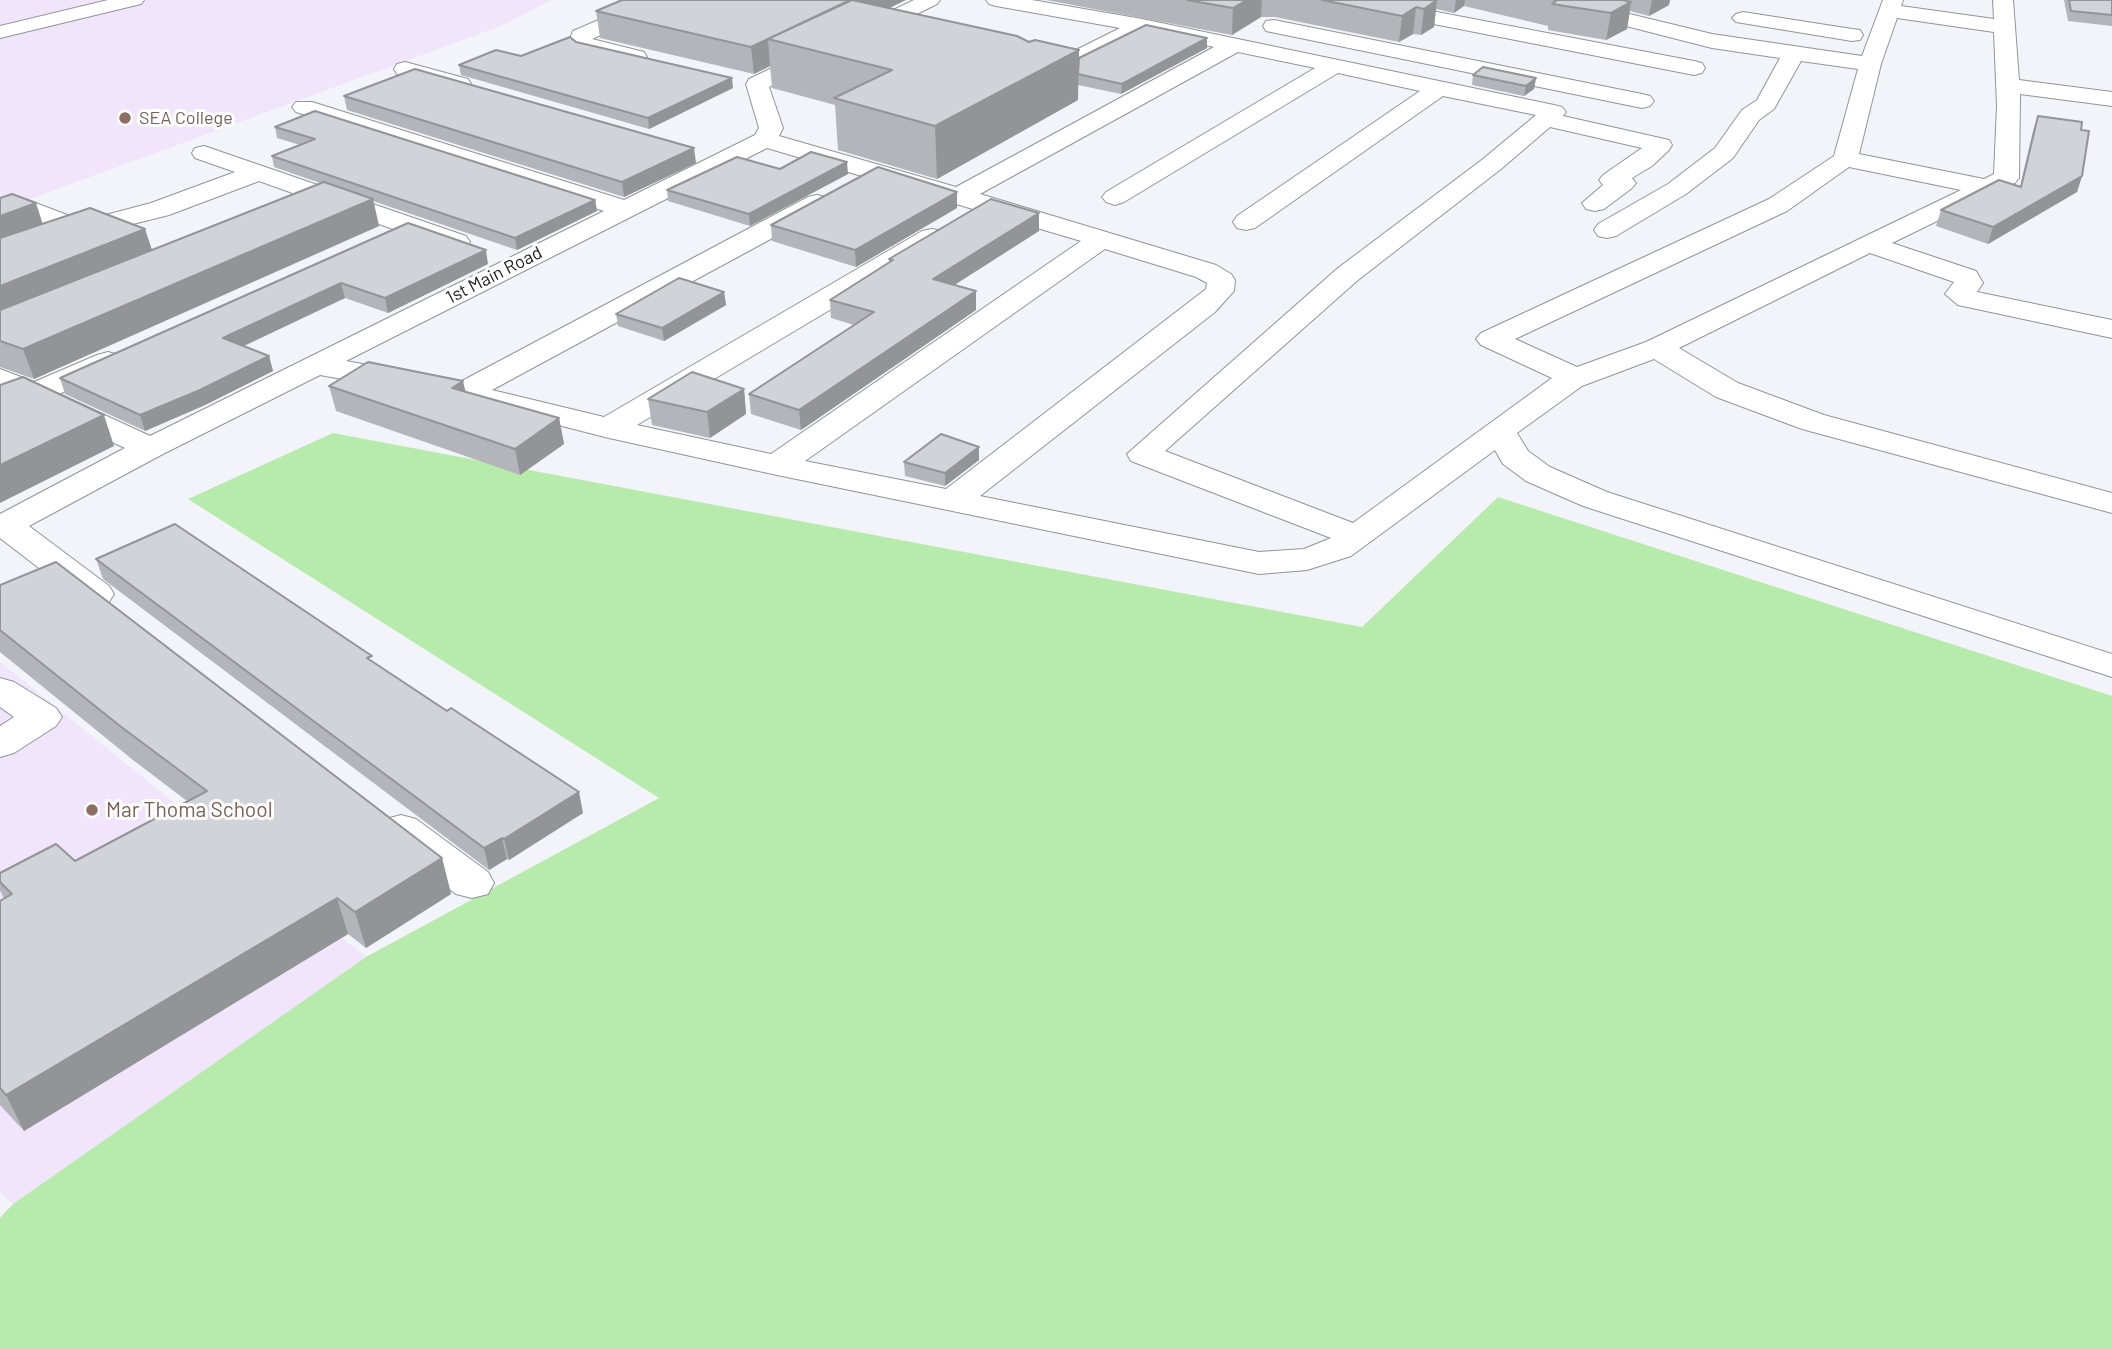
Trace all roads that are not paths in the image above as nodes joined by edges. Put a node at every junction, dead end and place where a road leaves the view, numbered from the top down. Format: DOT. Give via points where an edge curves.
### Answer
graph roads {
  1 [pos="134,0"];
  2 [pos="662,0"];
  3 [pos="930,0"];
  4 [pos="996,0"];
  5 [pos="1342,0"];
  6 [pos="1547,0"];
  7 [pos="1767,0"];
  8 [pos="2003,0"];
  9 [pos="1891,6"];
  10 [pos="1253,22"];
  11 [pos="1143,25"];
  12 [pos="2004,27"];
  13 [pos="1668,29"];
  14 [pos="0,32"];
  15 [pos="1878,39"];
  16 [pos="1234,44"];
  17 [pos="1794,53"];
  18 [pos="1632,56"];
  19 [pos="652,60"];
  20 [pos="1870,64"];
  21 [pos="1335,66"];
  22 [pos="1693,68"];
  23 [pos="405,69"];
  24 [pos="1030,82"];
  25 [pos="2008,86"];
  26 [pos="1439,88"];
  27 [pos="1576,88"];
  28 [pos="482,91"];
  29 [pos="2112,99"];
  30 [pos="1642,100"];
  31 [pos="304,107"];
  32 [pos="1546,119"];
  33 [pos="765,140"];
  34 [pos="690,150"];
  35 [pos="204,153"];
  36 [pos="1845,159"];
  37 [pos="728,161"];
  38 [pos="877,171"];
  39 [pos="259,172"];
  40 [pos="1987,187"];
  41 [pos="958,196"];
  42 [pos="329,197"];
  43 [pos="1115,197"];
  44 [pos="1595,203"];
  45 [pos="987,205"];
  46 [pos="25,207"];
  47 [pos="625,209"];
  48 [pos="293,212"];
  49 [pos="1246,222"];
  50 [pos="410,225"];
  51 [pos="81,229"];
  52 [pos="1607,230"];
  53 [pos="1101,239"];
  54 [pos="46,242"];
  55 [pos="373,242"];
  56 [pos="1869,244"];
  57 [pos="518,263"];
  58 [pos="2112,329"];
  59 [pos="1657,348"];
  60 [pos="128,351"];
  61 [pos="315,365"];
  62 [pos="1575,377"];
  63 [pos="0,378"];
  64 [pos="464,393"];
  65 [pos="32,395"];
  66 [pos="0,409"];
  67 [pos="609,428"];
  68 [pos="1500,431"];
  69 [pos="150,448"];
  70 [pos="777,465"];
  71 [pos="952,501"];
  72 [pos="2112,503"];
  73 [pos="3,526"];
  74 [pos="1356,536"];
  75 [pos="128,619"];
  76 [pos="2112,666"];
  77 [pos="0,690"];
  78 [pos="0,744"];
  79 [pos="372,806"];
  80 [pos="472,883"];
  1 -- 14 [label="street"];
  2 -- 19 [label="street" via="585,32 580,41"];
  3 -- 33 [label="street" via="744,81 771,128"];
  4 -- 11 [label="street"];
  5 -- 18 [label="street"];
  6 -- 13 [label="street"];
  7 -- 15 [label="street" via="1743,18"];
  8 -- 12 [label="street"];
  9 -- 12 [label="street"];
  9 -- 15 [label="street"];
  10 -- 27 [label="street"];
  11 -- 16 [label="street"];
  11 -- 24 [label="street"];
  12 -- 25 [label="street"];
  13 -- 17 [label="street" via="1712,41"];
  13 -- 18 [label="street"];
  15 -- 20 [label="street"];
  16 -- 21 [label="street"];
  16 -- 41 [label="street"];
  17 -- 20 [label="street"];
  17 -- 52 [label="street" via="1766,104 1750,115 1724,153 1677,189"];
  18 -- 22 [label="street"];
  18 -- 27 [label="street" via="1615,73 1603,70"];
  20 -- 36 [label="street"];
  21 -- 26 [label="street"];
  21 -- 43 [label="street"];
  23 -- 28 [label="street"];
  25 -- 29 [label="street"];
  25 -- 40 [label="street" via="2006,178"];
  26 -- 32 [label="street" via="1554,112"];
  26 -- 49 [label="street"];
  27 -- 30 [label="street"];
  31 -- 47 [label="street"];
  32 -- 44 [label="street" via="1660,145 1612,180 1623,183"];
  32 -- 74 [label="street" via="1348,274 1143,454"];
  33 -- 37 [label="street, 1st Main Road"];
  33 -- 38 [label="street"];
  34 -- 37 [label="street"];
  35 -- 39 [label="street"];
  36 -- 40 [label="street"];
  36 -- 62 [label="street" via="1778,205 1491,339"];
  37 -- 47 [label="street, 1st Main Road"];
  38 -- 41 [label="street"];
  38 -- 64 [label="street"];
  39 -- 42 [label="street"];
  39 -- 51 [label="street" via="160,209"];
  40 -- 56 [label="street"];
  41 -- 45 [label="street"];
  42 -- 48 [label="street"];
  42 -- 50 [label="street"];
  45 -- 53 [label="street"];
  45 -- 67 [label="street"];
  46 -- 51 [label="street"];
  47 -- 57 [label="street, 1st Main Road"];
  50 -- 55 [label="street"];
  50 -- 57 [label="street"];
  51 -- 54 [label="street"];
  53 -- 70 [label="street"];
  53 -- 71 [label="street" via="1206,271 1221,280 1220,290"];
  56 -- 58 [label="street" via="1966,277 1969,283 1959,294 1968,299"];
  56 -- 59 [label="street"];
  57 -- 61 [label="street, 1st Main Road"];
  59 -- 62 [label="street"];
  59 -- 72 [label="street" via="1727,390 1761,404"];
  60 -- 65 [label="street"];
  61 -- 64 [label="street"];
  61 -- 69 [label="street, 1st Main Road"];
  62 -- 68 [label="street"];
  63 -- 65 [label="street"];
  64 -- 67 [label="street"];
  65 -- 66 [label="street"];
  65 -- 69 [label="street"];
  67 -- 70 [label="street"];
  68 -- 74 [label="street"];
  68 -- 76 [label="street" via="1516,457 1538,474 1595,499"];
  69 -- 73 [label="street, 1st Main Road"];
  70 -- 71 [label="street"];
  71 -- 74 [label="street" via="1259,563 1307,559 1339,549"];
  73 -- 75 [label="street"];
  77 -- 78 [label="street" via="42,717"];
  79 -- 80 [label="street"];
}
